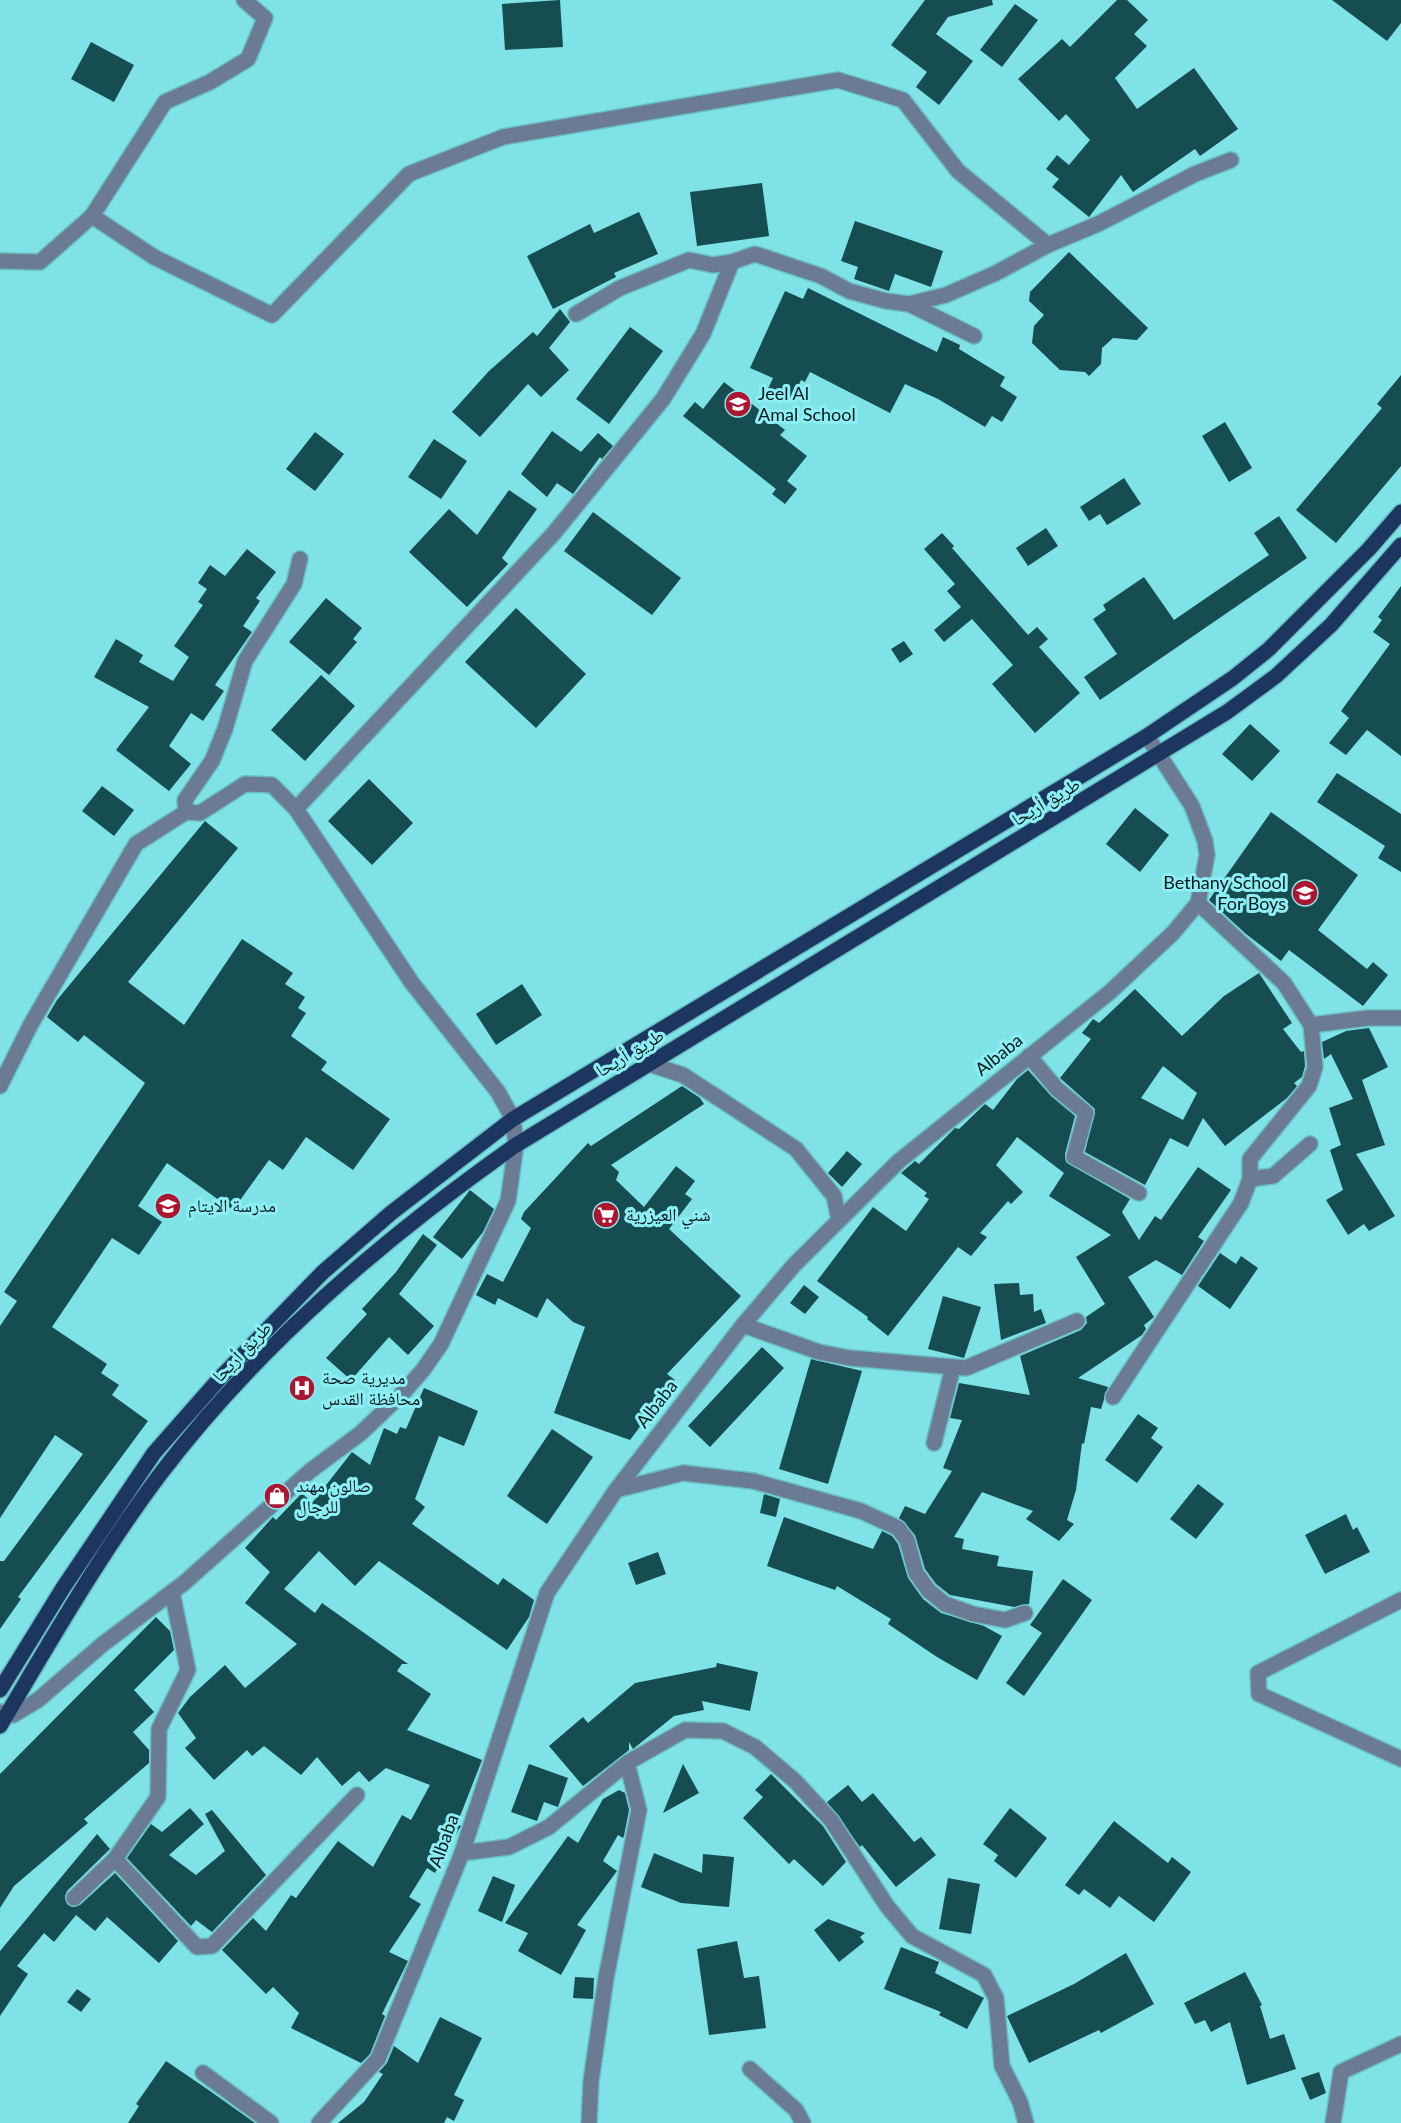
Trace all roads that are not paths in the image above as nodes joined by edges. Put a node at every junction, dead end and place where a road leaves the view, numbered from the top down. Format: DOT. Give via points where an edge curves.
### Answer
graph roads {
  1 [pos="244,0"];
  2 [pos="1231,160"];
  3 [pos="92,216"];
  4 [pos="1048,244"];
  5 [pos="0,261"];
  6 [pos="732,262"];
  7 [pos="909,304"];
  8 [pos="576,314"];
  9 [pos="974,336"];
  10 [pos="1401,512"];
  11 [pos="1401,545"];
  12 [pos="300,559"];
  13 [pos="1147,736"];
  14 [pos="1158,756"];
  15 [pos="296,810"];
  16 [pos="186,812"];
  17 [pos="1198,903"];
  18 [pos="1401,1018"];
  19 [pos="1311,1025"];
  20 [pos="1029,1056"];
  21 [pos="649,1064"];
  22 [pos="0,1086"];
  23 [pos="513,1119"];
  24 [pos="1310,1144"];
  25 [pos="516,1145"];
  26 [pos="1250,1179"];
  27 [pos="1139,1193"];
  28 [pos="839,1220"];
  29 [pos="1077,1322"];
  30 [pos="744,1325"];
  31 [pos="953,1367"];
  32 [pos="1113,1397"];
  33 [pos="934,1443"];
  34 [pos="616,1490"];
  35 [pos="172,1592"];
  36 [pos="1401,1600"];
  37 [pos="1025,1613"];
  38 [pos="0,1690"];
  39 [pos="2,1718"];
  40 [pos="1401,1759"];
  41 [pos="627,1763"];
  42 [pos="357,1795"];
  43 [pos="462,1853"];
  44 [pos="115,1859"];
  45 [pos="74,1898"];
  46 [pos="1401,2044"];
  47 [pos="750,2069"];
  48 [pos="202,2073"];
  49 [pos="271,2123"];
  50 [pos="320,2123"];
  51 [pos="589,2123"];
  52 [pos="803,2123"];
  53 [pos="1026,2123"];
  54 [pos="1333,2123"];
  1 -- 3 [label="street" via="265,18 248,59 165,102"];
  2 -- 4 [label="street"];
  3 -- 4 [label="street" via="154,257 272,315 409,174 503,137 838,80 903,100 958,171"];
  3 -- 5 [label="street" via="40,262"];
  4 -- 7 [label="street" via="946,295"];
  6 -- 7 [label="street" via="755,254 821,276 849,291"];
  6 -- 8 [label="street" via="713,265 689,260 620,288"];
  6 -- 15 [label="street" via="703,334 663,399 554,533"];
  7 -- 9 [label="street"];
  10 -- 13 [label="main road, طريق أريحا" via="1269,649"];
  11 -- 14 [label="main road, طريق أريحا" via="1331,625 1276,676"];
  12 -- 16 [label="street" via="294,584 245,662 225,729 212,761 185,800"];
  13 -- 14 [label="street"];
  13 -- 23 [label="main road, طريق أريحا"];
  14 -- 17 [label="street, Albaba" via="1192,806 1205,841 1208,855"];
  14 -- 21 [label="main road, طريق أريحا"];
  15 -- 16 [label="street" via="272,785 245,784 200,813"];
  15 -- 23 [label="street" via="412,983 498,1092"];
  16 -- 22 [label="street" via="136,844 31,1024"];
  17 -- 19 [label="street" via="1284,983"];
  17 -- 20 [label="street, Albaba" via="1173,933 1110,992"];
  18 -- 19 [label="street"];
  19 -- 26 [label="street" via="1315,1067 1309,1086 1250,1159"];
  20 -- 27 [label="street" via="1057,1089 1086,1113 1074,1157"];
  20 -- 28 [label="street, Albaba" via="899,1161"];
  21 -- 25 [label="main road, طريق أريحا"];
  21 -- 28 [label="street" via="682,1075 796,1149 834,1196"];
  23 -- 25 [label="street"];
  23 -- 38 [label="main road, طريق أريحا" via="391,1213 322,1273 221,1377 154,1453"];
  24 -- 26 [label="street" via="1273,1176"];
  25 -- 35 [label="street" via="508,1201 441,1344 423,1370 361,1433 310,1471"];
  25 -- 39 [label="main road, طريق أريحا" via="406,1226 244,1374 159,1477 91,1575"];
  26 -- 32 [label="street" via="1223,1232"];
  28 -- 30 [label="street, Albaba" via="794,1265"];
  29 -- 31 [label="street" via="966,1368"];
  30 -- 31 [label="street" via="819,1352"];
  30 -- 34 [label="street, Albaba"];
  31 -- 33 [label="street"];
  34 -- 37 [label="street" via="683,1473 753,1481 861,1511 898,1528 907,1539 916,1573 945,1604 1005,1620"];
  34 -- 43 [label="street, Albaba" via="547,1593"];
  35 -- 39 [label="street" via="103,1644 38,1701"];
  35 -- 44 [label="street" via="188,1670 159,1730 159,1797"];
  36 -- 40 [label="street" via="1258,1673 1259,1694"];
  41 -- 43 [label="street" via="549,1827 509,1847"];
  41 -- 51 [label="street" via="639,1810 606,1978"];
  41 -- 53 [label="street" via="685,1730 723,1731 755,1747 795,1781 831,1820 887,1906 912,1936 984,1975 996,1998 1002,2066"];
  42 -- 44 [label="street" via="212,1946 197,1947"];
  43 -- 50 [label="street, Albaba" via="378,2060"];
  44 -- 45 [label="street"];
  46 -- 54 [label="street" via="1341,2072"];
  47 -- 52 [label="street" via="796,2110"];
  48 -- 49 [label="street"];
}
